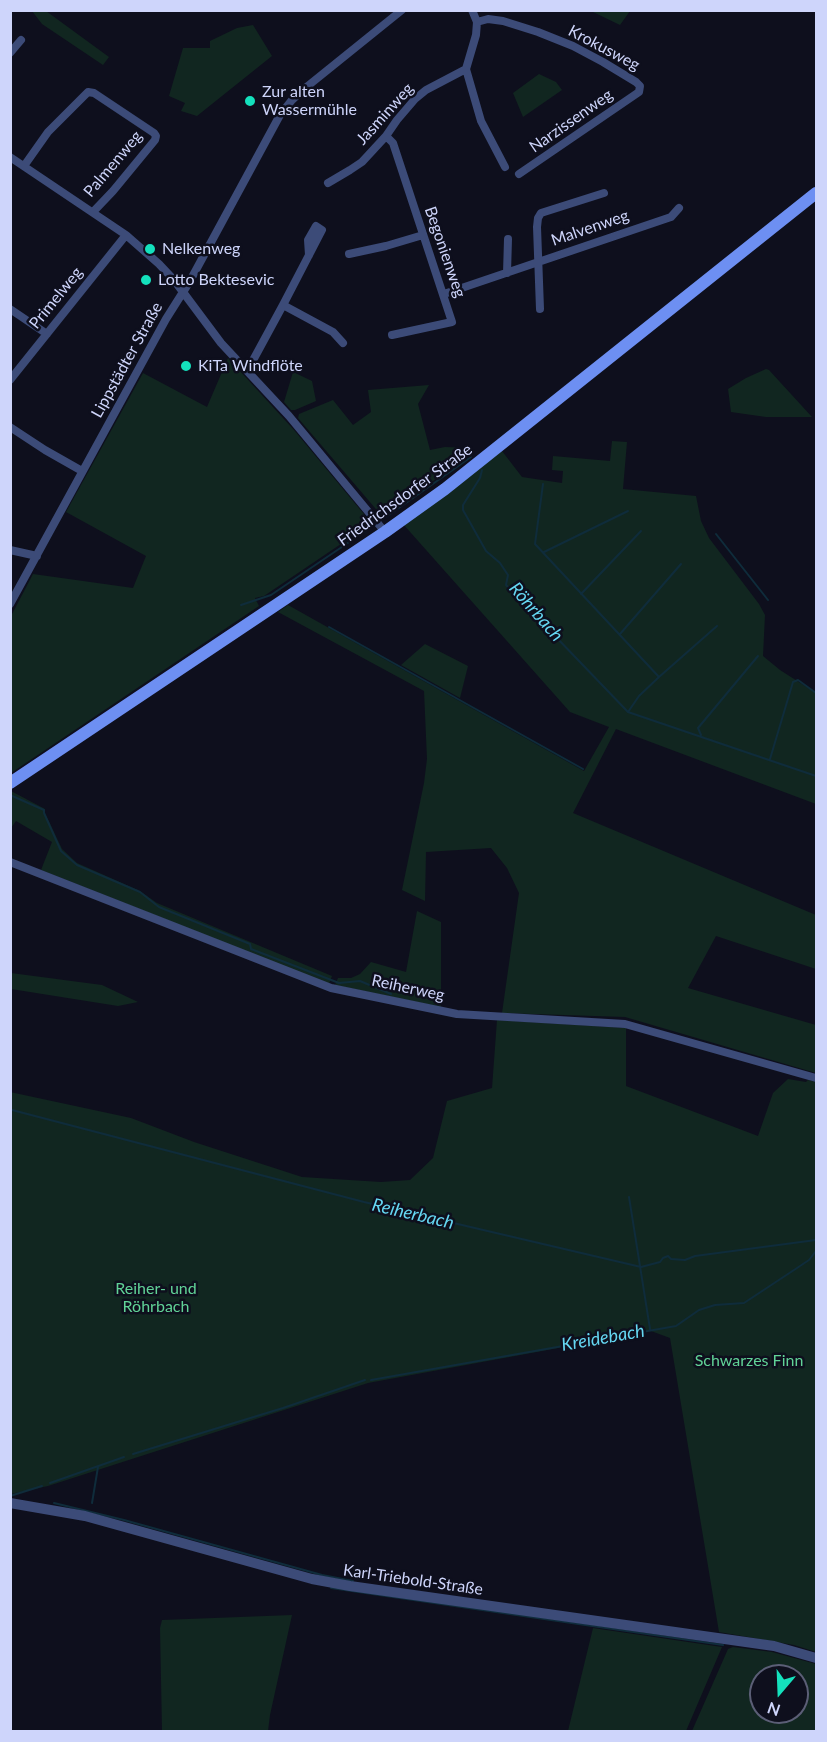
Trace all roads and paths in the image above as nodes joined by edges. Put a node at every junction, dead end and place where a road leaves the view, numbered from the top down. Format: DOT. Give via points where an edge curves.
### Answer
graph roads {
  1 [pos="402,10"];
  2 [pos="472,10"];
  3 [pos="477,22"];
  4 [pos="21,40"];
  5 [pos="10,52"];
  6 [pos="466,69"];
  7 [pos="639,92"];
  8 [pos="386,136"];
  9 [pos="10,157"];
  10 [pos="24,166"];
  11 [pos="505,167"];
  12 [pos="519,174"];
  13 [pos="328,183"];
  14 [pos="604,193"];
  15 [pos="816,193"];
  16 [pos="679,208"];
  17 [pos="93,212"];
  18 [pos="126,235"];
  19 [pos="423,235"];
  20 [pos="508,239"];
  21 [pos="349,254"];
  22 [pos="309,255"];
  23 [pos="539,261"];
  24 [pos="507,273"];
  25 [pos="183,292"];
  26 [pos="444,294"];
  27 [pos="283,305"];
  28 [pos="10,309"];
  29 [pos="540,309"];
  30 [pos="47,334"];
  31 [pos="392,335"];
  32 [pos="343,343"];
  33 [pos="246,369"];
  34 [pos="10,380"];
  35 [pos="10,427"];
  36 [pos="82,471"];
  37 [pos="385,532"];
  38 [pos="10,550"];
  39 [pos="37,556"];
  40 [pos="10,604"];
  41 [pos="10,783"];
  42 [pos="10,862"];
  43 [pos="816,1077"];
  44 [pos="10,1503"];
  45 [pos="816,1658"];
  1 -- 25 [label="street, Lippstädter Straße" via="281,112"];
  2 -- 3 [label="street"];
  3 -- 6 [label="street"];
  3 -- 7 [label="street, Krokusweg" via="503,21 573,46 636,82 641,88"];
  4 -- 5 [label="street"];
  6 -- 8 [label="street, Jasminweg" via="415,99"];
  6 -- 11 [label="street" via="481,121"];
  7 -- 12 [label="street, Narzissenweg"];
  8 -- 13 [label="street, Jasminweg" via="362,162"];
  8 -- 19 [label="street, Begonienweg" via="393,143"];
  9 -- 10 [label="street"];
  10 -- 17 [label="street"];
  10 -- 17 [label="street, Palmenweg" via="48,132 88,92 154,133 155,140"];
  14 -- 23 [label="street" via="542,213 537,226"];
  15 -- 37 [label="main road, Friedrichsdorfer Straße" via="446,489"];
  16 -- 23 [label="street, Malvenweg" via="671,217"];
  17 -- 18 [label="street"];
  18 -- 25 [label="street"];
  18 -- 30 [label="street, Primelweg"];
  19 -- 21 [label="street"];
  19 -- 26 [label="street, Begonienweg"];
  20 -- 24 [label="street"];
  22 -- 27 [label="street"];
  23 -- 24 [label="street, Malvenweg"];
  23 -- 29 [label="street"];
  24 -- 26 [label="street, Malvenweg"];
  25 -- 33 [label="street"];
  25 -- 36 [label="street, Lippstädter Straße"];
  26 -- 31 [label="street, Begonienweg" via="452,322"];
  27 -- 32 [label="street" via="325,328"];
  27 -- 33 [label="street"];
  28 -- 30 [label="street"];
  30 -- 34 [label="street, Primelweg"];
  33 -- 37 [label="street"];
  35 -- 36 [label="street"];
  36 -- 39 [label="street, Lippstädter Straße"];
  37 -- 41 [label="main road, Friedrichsdorfer Straße"];
  38 -- 39 [label="street"];
  39 -- 40 [label="street, Lippstädter Straße"];
  42 -- 43 [label="street, Reiherweg" via="331,988 457,1014 625,1024"];
  44 -- 45 [label="street, Karl-Triebold-Straße" via="85,1516 312,1579 774,1646"];
}
